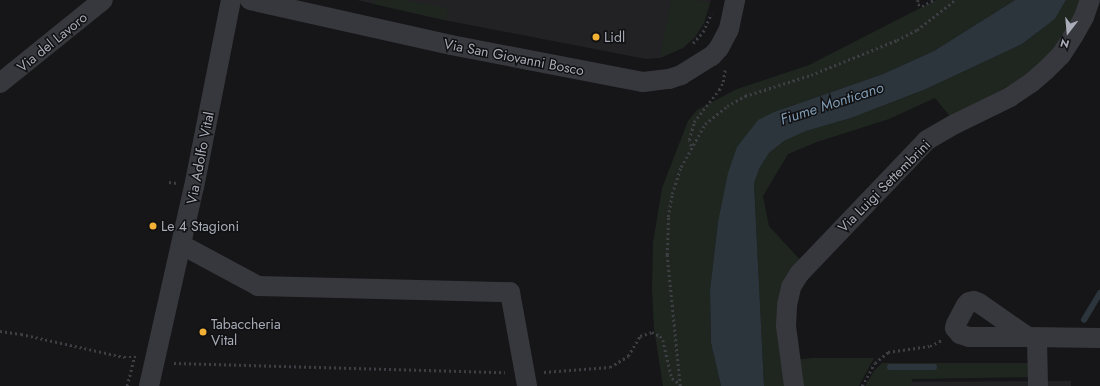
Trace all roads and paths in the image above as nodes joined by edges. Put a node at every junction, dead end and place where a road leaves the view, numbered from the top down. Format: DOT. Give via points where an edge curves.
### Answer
graph roads {
  1 [pos="103,0"];
  2 [pos="231,0"];
  3 [pos="250,0"];
  4 [pos="735,0"];
  5 [pos="918,0"];
  6 [pos="934,0"];
  7 [pos="955,0"];
  8 [pos="1090,0"];
  9 [pos="712,10"];
  10 [pos="689,47"];
  11 [pos="719,48"];
  12 [pos="0,83"];
  13 [pos="692,146"];
  14 [pos="182,245"];
  15 [pos="0,331"];
  16 [pos="956,331"];
  17 [pos="1032,338"];
  18 [pos="1100,338"];
  19 [pos="134,357"];
  20 [pos="140,358"];
  21 [pos="172,363"];
  22 [pos="511,372"];
  23 [pos="533,379"];
  24 [pos="680,385"];
  25 [pos="127,386"];
  26 [pos="149,386"];
  27 [pos="794,386"];
  28 [pos="862,386"];
  29 [pos="1038,386"];
  1 -- 12 [label="street, Via del Lavoro"];
  2 -- 14 [label="street, Via Adolfo Vital"];
  3 -- 11 [label="street, Via San Giovanni Bosco" via="451,45 643,82 681,75 703,63"];
  4 -- 11 [label="street, Via San Giovanni Bosco" via="729,29"];
  5 -- 6 [label="path" via="918,4 922,6"];
  7 -- 13 [label="path" via="917,30 897,40 811,75 745,96 714,115 705,124"];
  8 -- 27 [label="street, Via Luigi Settembrini" via="1074,35 1061,55 1046,70 1031,84 1010,97 927,140 799,274 791,287 787,312 788,352"];
  9 -- 10 [label="path" via="703,32"];
  11 -- 13 [label="path" via="726,71 719,90 694,122 689,140"];
  13 -- 24 [label="path" via="681,167 668,217 667,255"];
  14 -- 23 [label="street" via="258,286 510,292"];
  14 -- 26 [label="street, Via Adolfo Vital"];
  15 -- 19 [label="path"];
  16 -- 17 [label="street" via="969,337"];
  16 -- 17 [label="street" via="956,324 966,305 974,301"];
  16 -- 28 [label="path" via="930,346 888,352 875,363"];
  17 -- 18 [label="street"];
  17 -- 29 [label="street"];
  19 -- 20 [label="path"];
  19 -- 25 [label="path"];
  21 -- 22 [label="path"];
  23 -- 24 [label="path" via="610,367 628,356 640,336 652,332 663,340 672,378"];
}
